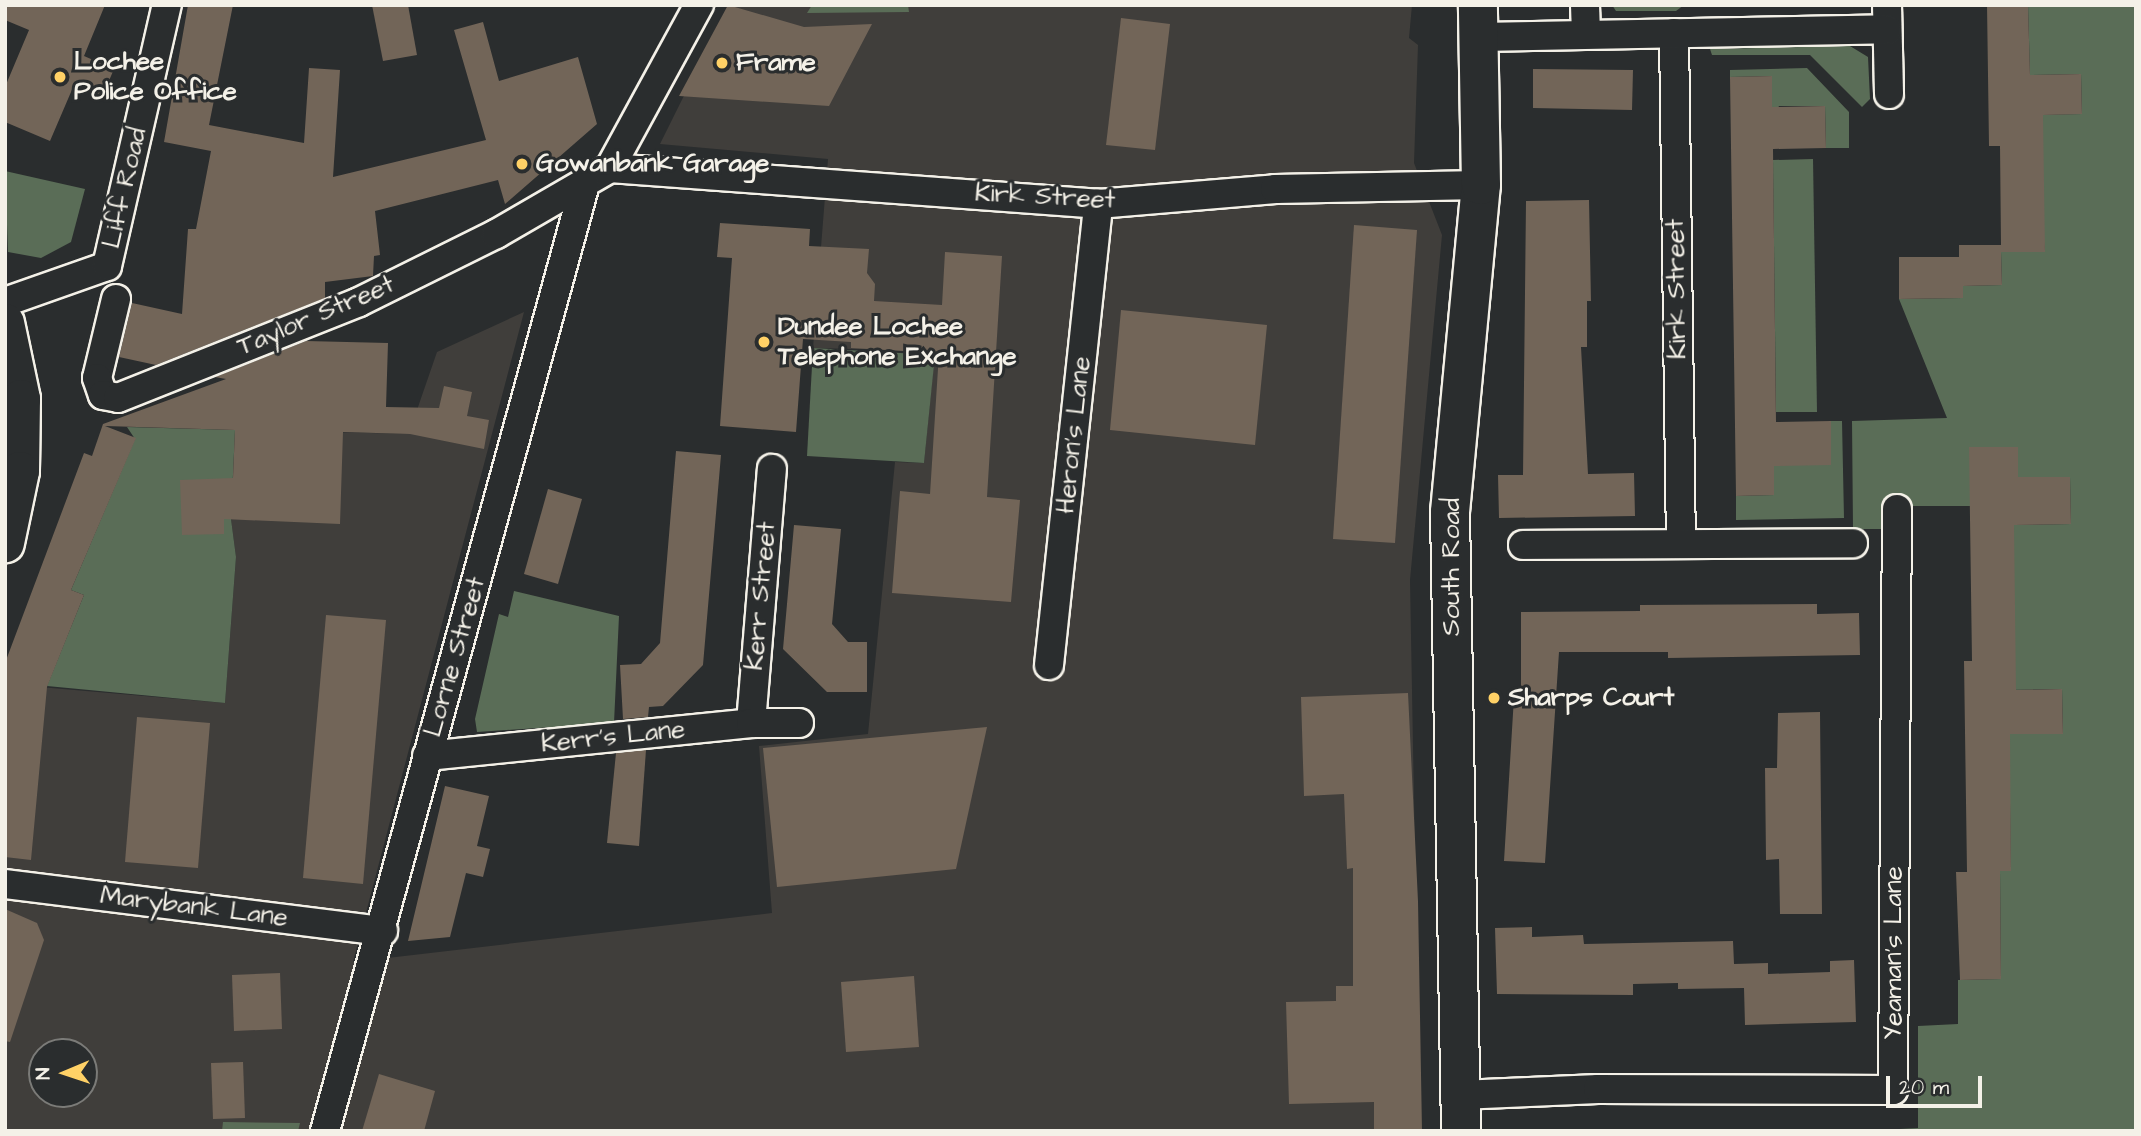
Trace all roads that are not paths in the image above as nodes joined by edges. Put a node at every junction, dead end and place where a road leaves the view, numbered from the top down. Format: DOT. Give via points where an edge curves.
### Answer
graph roads {
  1 [pos="167,5"];
  2 [pos="699,5"];
  3 [pos="1585,5"];
  4 [pos="1887,17"];
  5 [pos="1479,21"];
  6 [pos="1586,33"];
  7 [pos="1674,33"];
  8 [pos="1889,94"];
  9 [pos="610,168"];
  10 [pos="585,184"];
  11 [pos="1481,185"];
  12 [pos="1098,204"];
  13 [pos="116,299"];
  14 [pos="5,302"];
  15 [pos="5,323"];
  16 [pos="772,468"];
  17 [pos="1897,509"];
  18 [pos="5,543"];
  19 [pos="1853,543"];
  20 [pos="1681,544"];
  21 [pos="1523,545"];
  22 [pos="1048,665"];
  23 [pos="751,723"];
  24 [pos="799,723"];
  25 [pos="427,756"];
  26 [pos="5,884"];
  27 [pos="383,931"];
  28 [pos="1461,1113"];
  29 [pos="325,1131"];
  1 -- 14 [label="street, Liff Road" via="107,266"];
  2 -- 9 [label="street"];
  3 -- 6 [label="street"];
  4 -- 7 [label="street"];
  4 -- 8 [label="street"];
  5 -- 6 [label="street"];
  5 -- 11 [label="street, South Road"];
  6 -- 7 [label="street"];
  7 -- 20 [label="street, Kirk Street"];
  9 -- 10 [label="street, Taylor Street"];
  9 -- 12 [label="street, Kirk Street"];
  10 -- 13 [label="street, Taylor Street" via="359,302 118,398 103,395 97,378"];
  10 -- 25 [label="street, Lorne Street"];
  11 -- 12 [label="street, Kirk Street" via="1275,189"];
  11 -- 28 [label="street, South Road" via="1450,512"];
  12 -- 22 [label="street, Heron's Lane"];
  15 -- 18 [label="street" via="21,399 20,471"];
  16 -- 23 [label="street, Kerr Street"];
  17 -- 28 [label="street, Yeaman's Lane" via="1893,1090 1598,1089"];
  19 -- 20 [label="street"];
  20 -- 21 [label="street"];
  23 -- 24 [label="street, Kerr's Lane"];
  23 -- 25 [label="street, Kerr's Lane"];
  25 -- 27 [label="street, Lorne Street"];
  26 -- 27 [label="street, Marybank Lane"];
  27 -- 29 [label="street, Lorne Street"];
}
